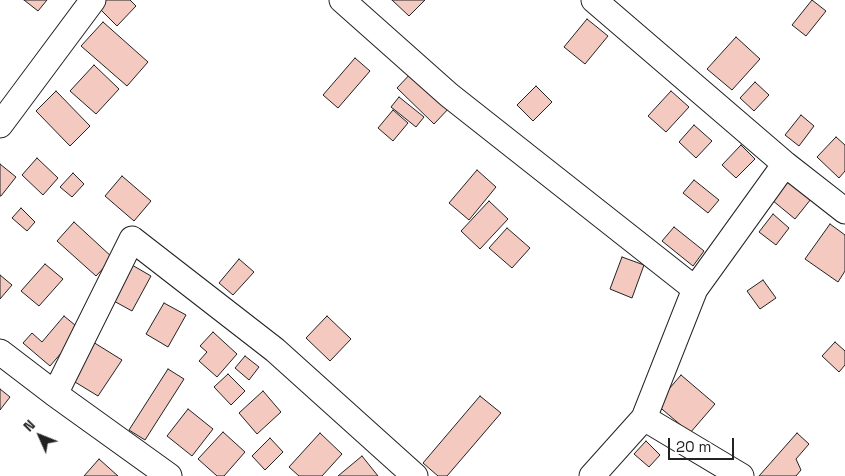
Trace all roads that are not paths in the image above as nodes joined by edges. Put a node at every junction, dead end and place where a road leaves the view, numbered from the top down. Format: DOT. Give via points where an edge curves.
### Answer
graph roads {
  1 [pos="93,0"];
  2 [pos="342,0"];
  3 [pos="594,0"];
  4 [pos="0,125"];
  5 [pos="785,164"];
  6 [pos="845,211"];
  7 [pos="694,289"];
  8 [pos="0,352"];
  9 [pos="56,394"];
  10 [pos="644,418"];
  11 [pos="169,476"];
  12 [pos="415,476"];
  13 [pos="592,476"];
  14 [pos="741,476"];
  1 -- 4 [label="street"];
  2 -- 7 [label="street" via="448,95"];
  3 -- 5 [label="street"];
  5 -- 6 [label="street"];
  5 -- 7 [label="street"];
  7 -- 10 [label="street"];
  8 -- 9 [label="street"];
  9 -- 11 [label="street"];
  9 -- 12 [label="street" via="132,239 275,350"];
  10 -- 13 [label="street"];
  10 -- 14 [label="street"];
}
